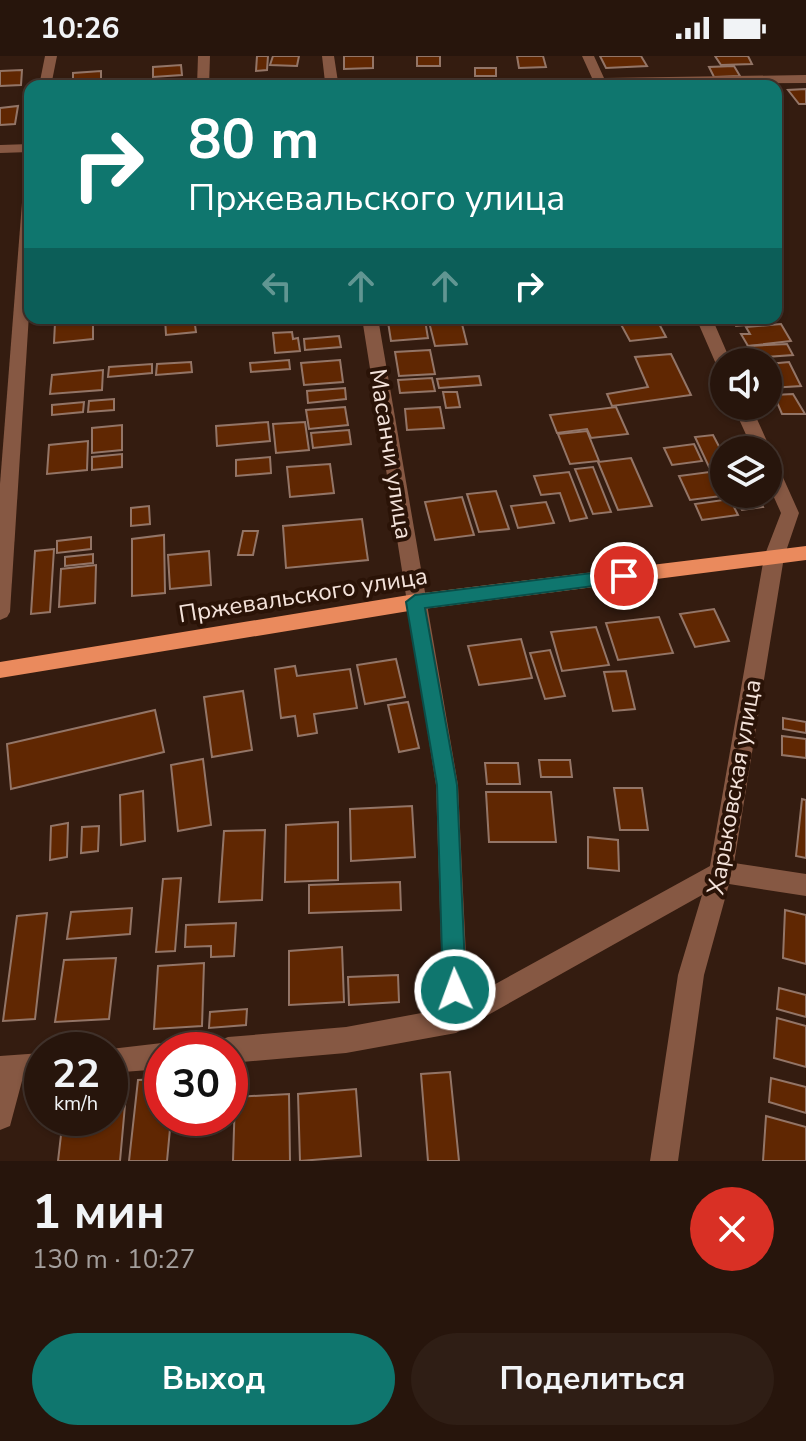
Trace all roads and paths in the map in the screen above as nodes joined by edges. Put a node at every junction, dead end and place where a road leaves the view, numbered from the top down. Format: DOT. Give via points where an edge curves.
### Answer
graph roads {
  1 [pos="51,56"];
  2 [pos="204,56"];
  3 [pos="328,56"];
  4 [pos="588,56"];
  5 [pos="806,79"];
  6 [pos="46,80"];
  7 [pos="203,80"];
  8 [pos="328,80"];
  9 [pos="599,80"];
  10 [pos="765,80"];
  11 [pos="24,148"];
  12 [pos="0,149"];
  13 [pos="24,274"];
  14 [pos="371,324"];
  15 [pos="707,324"];
  16 [pos="717,348"];
  17 [pos="782,495"];
  18 [pos="806,553"];
  19 [pos="774,557"];
  20 [pos="415,602"];
  21 [pos="0,612"];
  22 [pos="0,670"];
  23 [pos="721,872"];
  24 [pos="806,885"];
  25 [pos="456,1020"];
  26 [pos="248,1048"];
  27 [pos="6,1069"];
  28 [pos="0,1116"];
  29 [pos="664,1161"];
  1 -- 6 [label="street"];
  2 -- 7 [label="street"];
  3 -- 8 [label="street"];
  4 -- 9 [label="street"];
  5 -- 10 [label="street"];
  11 -- 12 [label="street"];
  13 -- 21 [label="street"];
  14 -- 20 [label="street, Масанчи улица"];
  15 -- 16 [label="street"];
  17 -- 19 [label="street, Харьковская улица" via="790,513"];
  18 -- 19 [label="main road, Пржевальского улица"];
  19 -- 20 [label="main road, Пржевальского улица"];
  19 -- 23 [label="street, Харьковская улица"];
  20 -- 22 [label="main road, Пржевальского улица"];
  20 -- 25 [label="street, Масанчи улица" via="447,785"];
  23 -- 24 [label="street"];
  23 -- 25 [label="street"];
  23 -- 29 [label="street, Харьковская улица" via="691,975"];
  25 -- 26 [label="street" via="346,1040"];
  27 -- 28 [label="street"];
}
